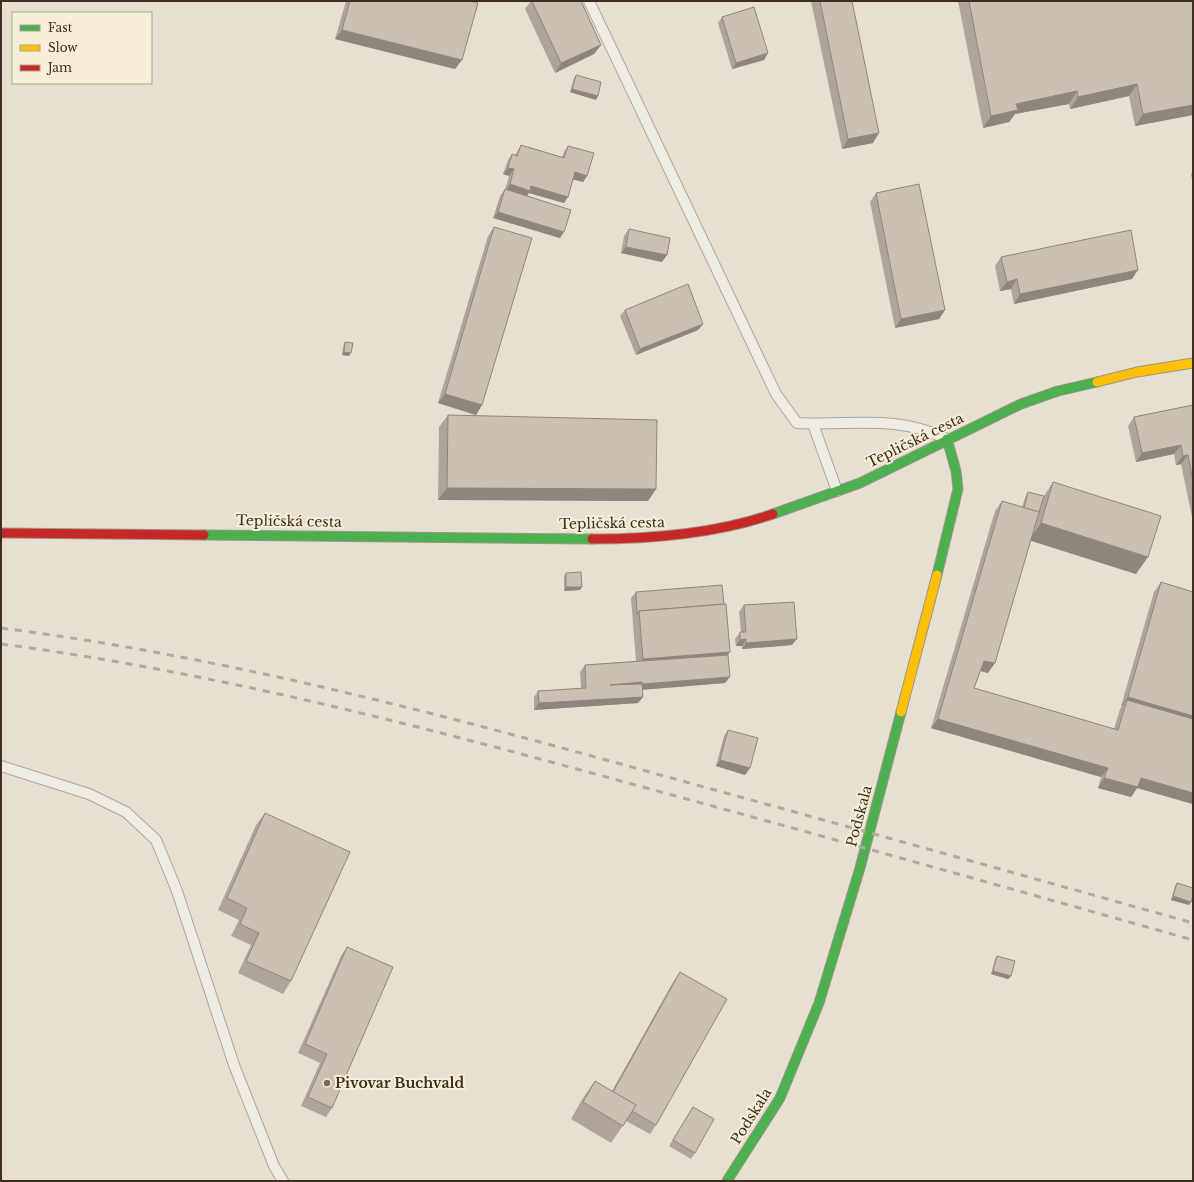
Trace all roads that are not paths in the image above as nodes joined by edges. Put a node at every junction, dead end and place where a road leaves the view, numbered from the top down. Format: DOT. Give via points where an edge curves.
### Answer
graph roads {
  1 [pos="589,1"];
  2 [pos="1193,363"];
  3 [pos="813,424"];
  4 [pos="947,439"];
  5 [pos="837,491"];
  6 [pos="1,533"];
  7 [pos="1,766"];
  8 [pos="283,1181"];
  9 [pos="727,1181"];
  1 -- 3 [label="lane" via="776,394 797,423"];
  2 -- 4 [label="street, Tepličská cesta" via="1137,372 1058,391 1021,404"];
  3 -- 4 [label="lane" via="888,422 929,431"];
  3 -- 5 [label="lane"];
  4 -- 5 [label="street, Tepličská cesta" via="860,483"];
  4 -- 9 [label="street, Podskala" via="956,471 957,495 860,868 819,1003 780,1098"];
  5 -- 6 [label="street, Tepličská cesta" via="733,525 696,533 648,538"];
  7 -- 8 [label="lane" via="89,794 126,812 156,840 177,891 234,1065 274,1166"];
}
